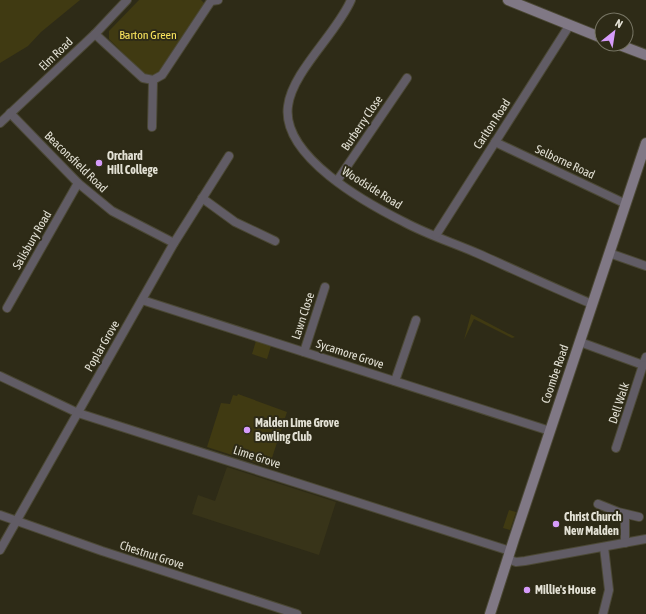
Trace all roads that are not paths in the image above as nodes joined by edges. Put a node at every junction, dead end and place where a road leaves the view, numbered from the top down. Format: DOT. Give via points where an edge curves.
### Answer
graph roads {
  1 [pos="127,0"];
  2 [pos="213,0"];
  3 [pos="351,0"];
  4 [pos="511,1"];
  5 [pos="569,26"];
  6 [pos="95,34"];
  7 [pos="594,35"];
  8 [pos="634,50"];
  9 [pos="646,55"];
  10 [pos="407,78"];
  11 [pos="153,80"];
  12 [pos="10,113"];
  13 [pos="0,123"];
  14 [pos="152,127"];
  15 [pos="495,142"];
  16 [pos="646,143"];
  17 [pos="229,156"];
  18 [pos="336,181"];
  19 [pos="78,183"];
  20 [pos="202,198"];
  21 [pos="626,204"];
  22 [pos="436,235"];
  23 [pos="275,241"];
  24 [pos="174,243"];
  25 [pos="609,253"];
  26 [pos="646,266"];
  27 [pos="325,287"];
  28 [pos="142,300"];
  29 [pos="592,304"];
  30 [pos="6,308"];
  31 [pos="416,320"];
  32 [pos="580,342"];
  33 [pos="304,352"];
  34 [pos="646,357"];
  35 [pos="643,365"];
  36 [pos="0,376"];
  37 [pos="395,381"];
  38 [pos="78,413"];
  39 [pos="550,431"];
  40 [pos="616,448"];
  41 [pos="598,504"];
  42 [pos="625,514"];
  43 [pos="0,515"];
  44 [pos="639,517"];
  45 [pos="16,522"];
  46 [pos="646,539"];
  47 [pos="625,543"];
  48 [pos="604,547"];
  49 [pos="0,550"];
  50 [pos="509,555"];
  51 [pos="297,614"];
  52 [pos="490,614"];
  53 [pos="603,614"];
  1 -- 6 [label="street, Elm Road"];
  2 -- 11 [label="street" via="162,75"];
  3 -- 18 [label="street, Woodside Road" via="295,85 288,106 289,126 301,148"];
  4 -- 5 [label="main road"];
  5 -- 7 [label="main road"];
  5 -- 15 [label="street, Carlton Road"];
  6 -- 11 [label="street" via="143,78"];
  6 -- 12 [label="street, Elm Road"];
  8 -- 9 [label="main road"];
  10 -- 18 [label="street, Burberry Close"];
  11 -- 14 [label="street"];
  12 -- 13 [label="street, Elm Road"];
  12 -- 19 [label="street, Beaconsfield Road"];
  15 -- 21 [label="street, Selborne Road"];
  15 -- 22 [label="street, Carlton Road"];
  16 -- 21 [label="main road, Coombe Road"];
  17 -- 20 [label="street, Poplar Grove"];
  18 -- 22 [label="street, Woodside Road" via="405,223"];
  19 -- 24 [label="street, Beaconsfield Road" via="112,211"];
  19 -- 30 [label="street, Salisbury Road"];
  20 -- 23 [label="street" via="235,222"];
  20 -- 24 [label="street, Poplar Grove"];
  21 -- 25 [label="main road, Coombe Road"];
  22 -- 29 [label="street, Woodside Road"];
  24 -- 28 [label="street, Poplar Grove"];
  25 -- 26 [label="street"];
  25 -- 29 [label="main road, Coombe Road"];
  27 -- 33 [label="street, Lawn Close"];
  28 -- 33 [label="street, Sycamore Grove"];
  28 -- 38 [label="street, Poplar Grove"];
  29 -- 32 [label="main road, Coombe Road"];
  31 -- 37 [label="street"];
  32 -- 35 [label="street"];
  32 -- 39 [label="main road, Coombe Road"];
  33 -- 37 [label="street, Sycamore Grove"];
  34 -- 35 [label="street, Dell Walk"];
  35 -- 40 [label="street, Dell Walk"];
  36 -- 38 [label="street, Lime Grove"];
  37 -- 39 [label="street, Sycamore Grove"];
  38 -- 45 [label="street, Poplar Grove"];
  38 -- 50 [label="street, Lime Grove"];
  39 -- 50 [label="main road, Coombe Road"];
  41 -- 42 [label="street"];
  42 -- 44 [label="street"];
  42 -- 47 [label="street"];
  43 -- 45 [label="street, Chestnut Grove"];
  45 -- 49 [label="street, Poplar Grove"];
  45 -- 51 [label="street, Chestnut Grove"];
  46 -- 47 [label="street, Lime Grove"];
  47 -- 48 [label="street, Lime Grove"];
  48 -- 50 [label="street, Lime Grove" via="516,562"];
  48 -- 53 [label="street" via="609,590"];
  50 -- 52 [label="main road, Coombe Road"];
}
